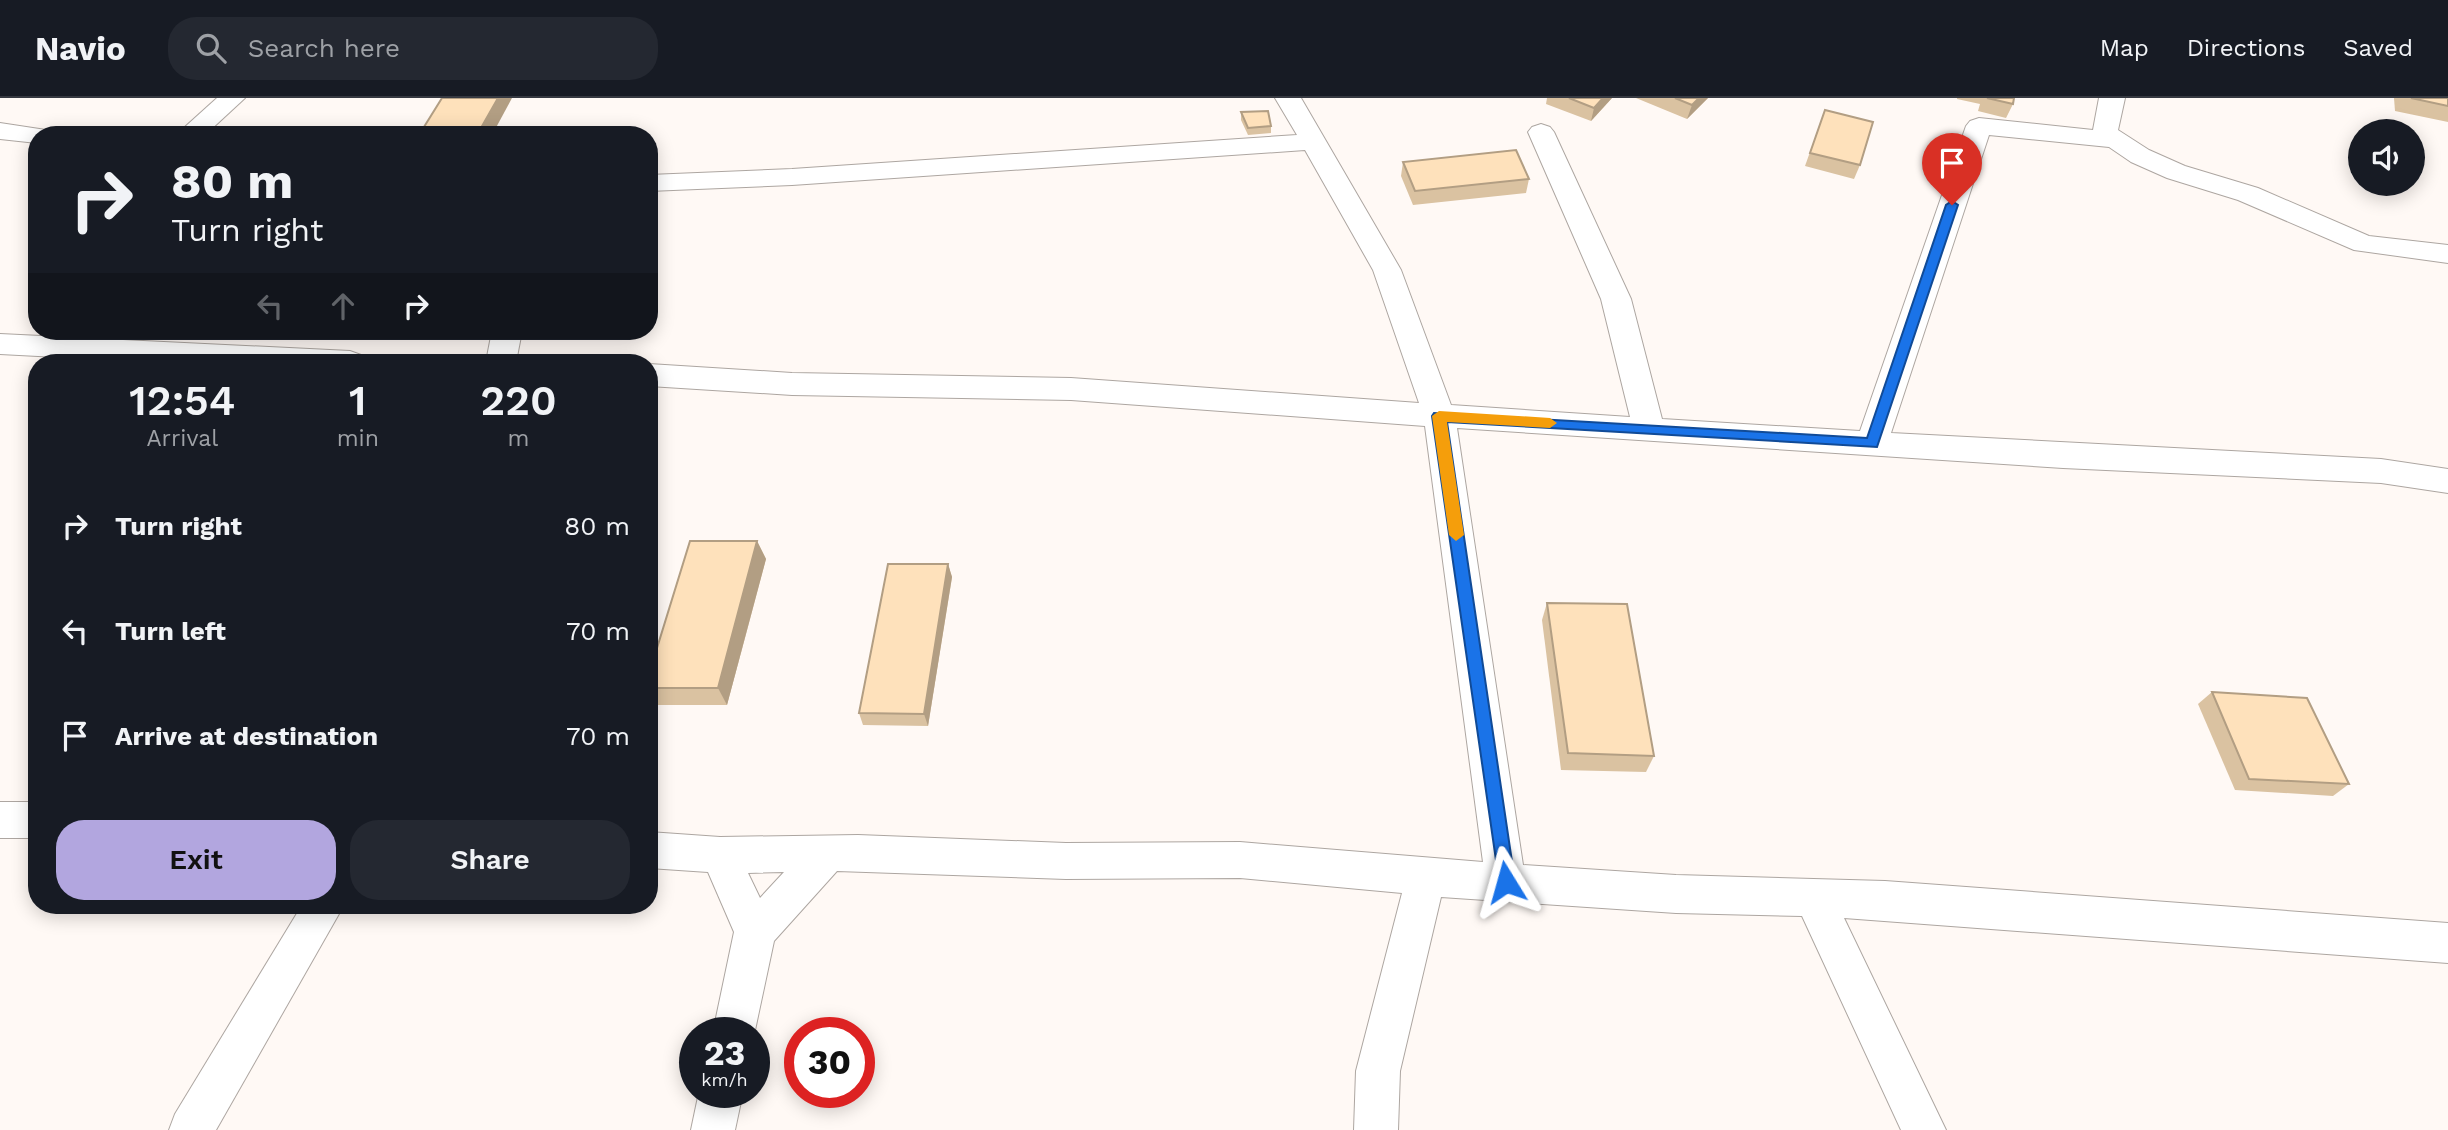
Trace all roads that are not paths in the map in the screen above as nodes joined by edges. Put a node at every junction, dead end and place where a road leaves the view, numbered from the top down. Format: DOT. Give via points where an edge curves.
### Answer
graph roads {
  1 [pos="232,98"];
  2 [pos="1288,98"];
  3 [pos="2112,98"];
  4 [pos="199,126"];
  5 [pos="0,131"];
  6 [pos="1541,132"];
  7 [pos="28,134"];
  8 [pos="2115,140"];
  9 [pos="1314,142"];
  10 [pos="658,183"];
  11 [pos="2448,254"];
  12 [pos="0,344"];
  13 [pos="194,354"];
  14 [pos="658,376"];
  15 [pos="1439,416"];
  16 [pos="1649,429"];
  17 [pos="1872,443"];
  18 [pos="2448,481"];
  19 [pos="0,820"];
  20 [pos="28,820"];
  21 [pos="658,851"];
  22 [pos="827,854"];
  23 [pos="720,855"];
  24 [pos="1426,877"];
  25 [pos="1506,882"];
  26 [pos="1814,898"];
  27 [pos="319,914"];
  28 [pos="755,932"];
  29 [pos="2448,943"];
  30 [pos="737,1017"];
  31 [pos="718,1108"];
  32 [pos="191,1130"];
  33 [pos="713,1130"];
  34 [pos="1376,1130"];
  35 [pos="1924,1130"];
  1 -- 4 [label="street"];
  2 -- 9 [label="street"];
  3 -- 8 [label="street" via="2105,133"];
  5 -- 7 [label="street"];
  6 -- 16 [label="street" via="1616,299"];
  8 -- 11 [label="street" via="2176,172 2248,194 2364,244"];
  8 -- 17 [label="street" via="1979,126"];
  9 -- 10 [label="street"];
  9 -- 15 [label="street" via="1387,270"];
  12 -- 13 [label="street"];
  14 -- 15 [label="street" via="792,384 1071,388"];
  15 -- 16 [label="street"];
  15 -- 25 [label="street"];
  16 -- 17 [label="street"];
  17 -- 18 [label="street" via="2381,471"];
  19 -- 20 [label="street"];
  21 -- 23 [label="street"];
  22 -- 23 [label="street"];
  22 -- 24 [label="street" via="1066,861 1240,860"];
  22 -- 28 [label="street"];
  23 -- 28 [label="street"];
  24 -- 25 [label="street"];
  24 -- 34 [label="street" via="1378,1071"];
  25 -- 26 [label="street"];
  26 -- 29 [label="street"];
  26 -- 35 [label="street"];
  27 -- 32 [label="street"];
  28 -- 30 [label="street"];
  31 -- 33 [label="street"];
}
